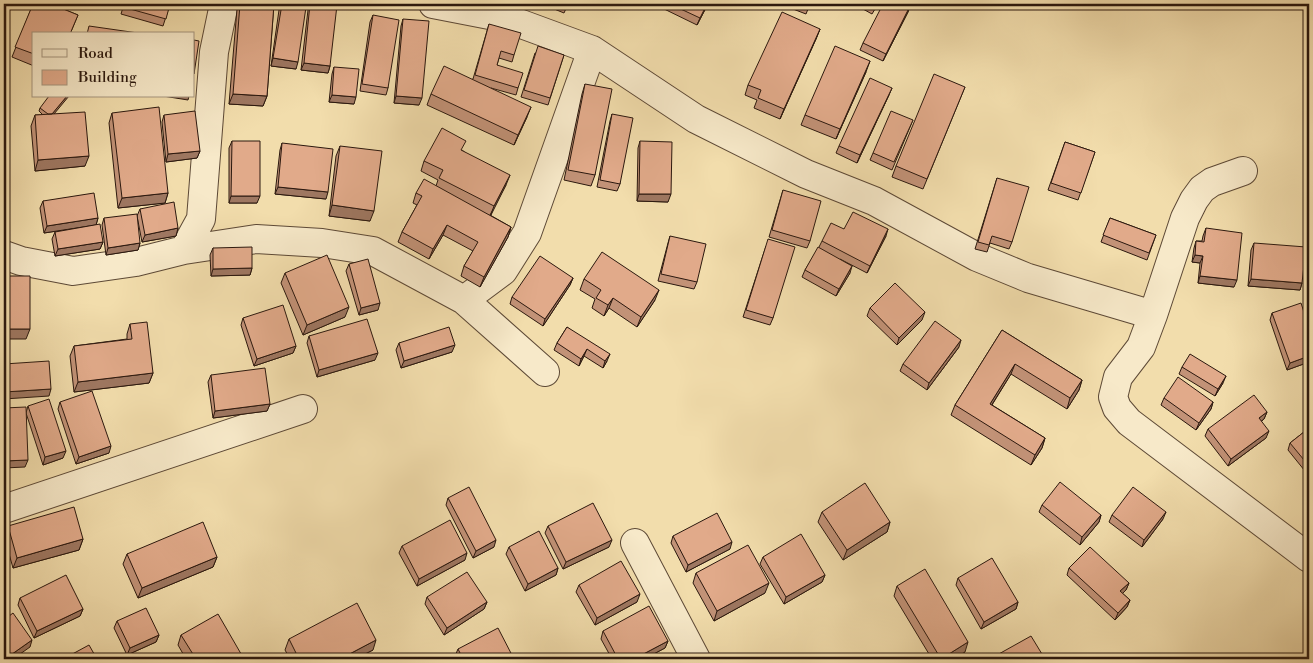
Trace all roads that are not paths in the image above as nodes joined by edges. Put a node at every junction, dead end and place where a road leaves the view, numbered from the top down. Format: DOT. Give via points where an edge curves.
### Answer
graph roads {
  1 [pos="224,4"];
  2 [pos="433,4"];
  3 [pos="592,50"];
  4 [pos="1243,171"];
  5 [pos="184,250"];
  6 [pos="4,254"];
  7 [pos="464,300"];
  8 [pos="1153,315"];
  9 [pos="545,372"];
  10 [pos="303,409"];
  11 [pos="4,509"];
  12 [pos="635,543"];
  13 [pos="1309,558"];
  14 [pos="696,659"];
  1 -- 5 [label="street" via="214,52 201,219"];
  2 -- 3 [label="street" via="505,18"];
  3 -- 7 [label="street" via="527,233 503,271"];
  3 -- 8 [label="street" via="696,119 806,174 874,201 977,257 1028,278"];
  4 -- 8 [label="street" via="1212,182 1194,200"];
  5 -- 6 [label="street" via="136,262 73,270 20,261"];
  5 -- 7 [label="street" via="256,239 322,243 373,251"];
  7 -- 9 [label="street"];
  8 -- 13 [label="street" via="1141,347 1118,377 1113,397 1117,408 1129,422"];
  10 -- 11 [label="street"];
  12 -- 14 [label="street"];
}
